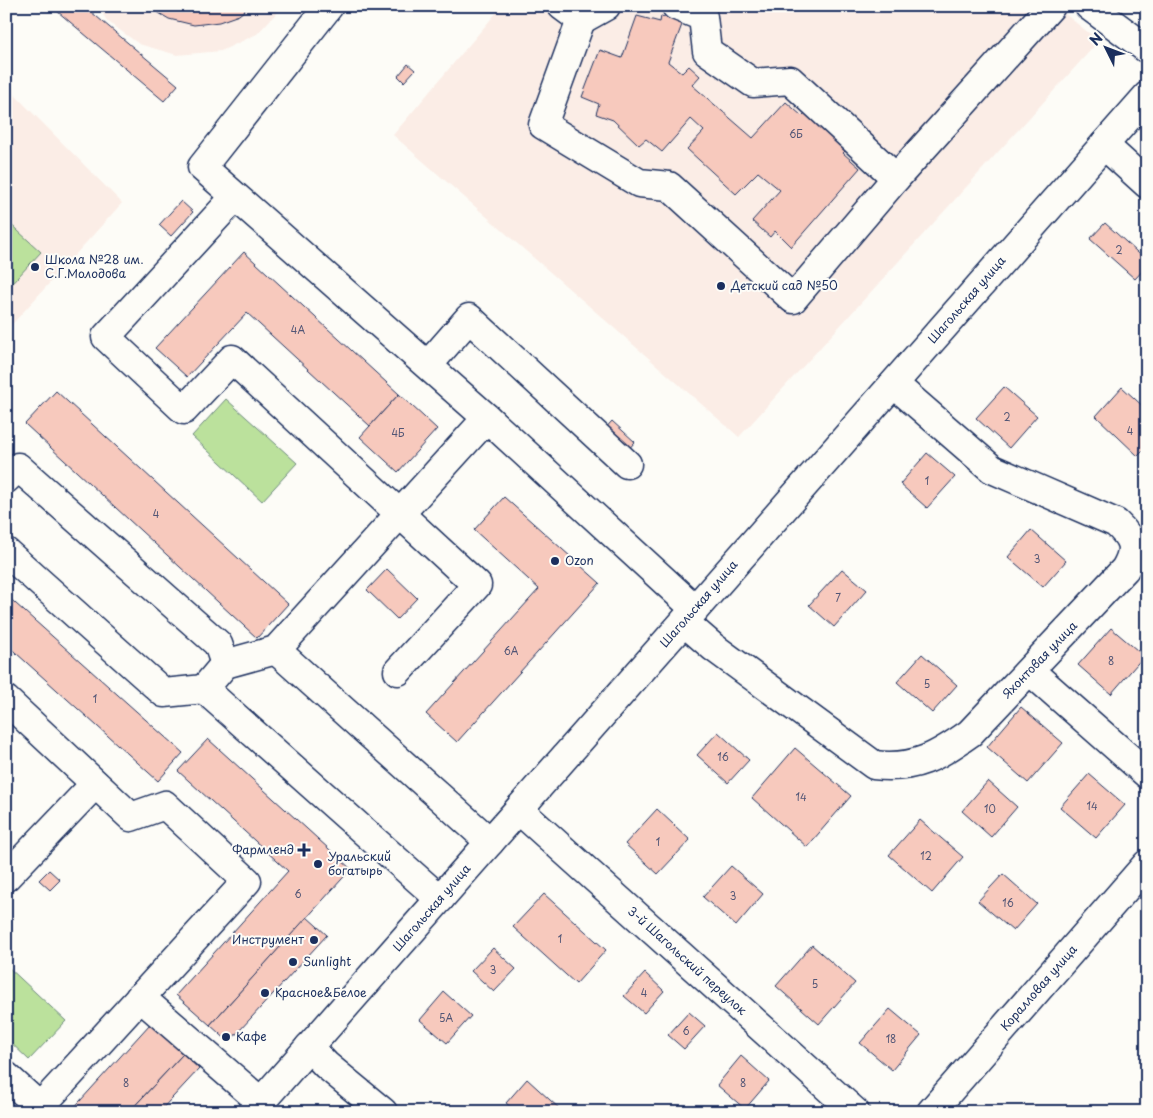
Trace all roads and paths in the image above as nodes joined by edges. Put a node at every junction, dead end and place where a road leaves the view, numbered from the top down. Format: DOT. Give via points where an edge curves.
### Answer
graph roads {
  1 [pos="329,6"];
  2 [pos="606,6"];
  3 [pos="676,6"];
  4 [pos="1050,6"];
  5 [pos="1088,6"];
  6 [pos="571,13"];
  7 [pos="1147,49"];
  8 [pos="1147,96"];
  9 [pos="1104,145"];
  10 [pos="896,178"];
  11 [pos="1147,184"];
  12 [pos="235,197"];
  13 [pos="428,365"];
  14 [pos="894,384"];
  15 [pos="487,418"];
  16 [pos="627,464"];
  17 [pos="6,479"];
  18 [pos="398,513"];
  19 [pos="6,552"];
  20 [pos="689,616"];
  21 [pos="276,650"];
  22 [pos="225,664"];
  23 [pos="398,671"];
  24 [pos="1030,671"];
  25 [pos="204,689"];
  26 [pos="6,700"];
  27 [pos="1147,774"];
  28 [pos="95,784"];
  29 [pos="519,810"];
  30 [pos="490,842"];
  31 [pos="1147,864"];
  32 [pos="9,867"];
  33 [pos="440,899"];
  34 [pos="140,998"];
  35 [pos="309,1047"];
  36 [pos="6,1076"];
  37 [pos="255,1109"];
  38 [pos="383,1112"];
  39 [pos="855,1112"];
  40 [pos="931,1112"];
  1 -- 12 [label="street, Яхонтовая улица" via="202,167"];
  2 -- 6 [label="street"];
  3 -- 10 [label="street" via="703,17 707,51 753,83 790,80"];
  4 -- 10 [label="street"];
  5 -- 7 [label="street"];
  6 -- 10 [label="street" via="543,125 639,183 669,186 793,299"];
  8 -- 9 [label="street, Шагольская улица"];
  9 -- 11 [label="street"];
  9 -- 14 [label="street, Шагольская улица"];
  12 -- 13 [label="street, Яхонтовая улица"];
  12 -- 18 [label="street" via="106,337 184,410 232,358"];
  13 -- 15 [label="street, Яхонтовая улица"];
  13 -- 16 [label="street" via="469,318"];
  14 -- 20 [label="street, Шагольская улица"];
  14 -- 24 [label="street, Яхонтовая улица" via="992,469 1116,523 1133,544 1132,558 1126,569"];
  15 -- 18 [label="street"];
  15 -- 20 [label="street, Яхонтовая улица"];
  17 -- 22 [label="street" via="18,466 218,644"];
  18 -- 21 [label="street"];
  18 -- 23 [label="street" via="477,585"];
  19 -- 25 [label="street" via="164,693"];
  20 -- 24 [label="street, Яхонтовая улица" via="713,647 874,764 904,766 946,750 970,732"];
  20 -- 29 [label="street, Шагольская улица"];
  21 -- 22 [label="street"];
  21 -- 30 [label="street"];
  22 -- 25 [label="street"];
  24 -- 27 [label="street"];
  25 -- 33 [label="street"];
  26 -- 28 [label="street"];
  28 -- 32 [label="street"];
  28 -- 34 [label="street" via="131,816 165,805 247,880"];
  29 -- 30 [label="street, Шагольская улица"];
  29 -- 39 [label="street, 3-й Шагольский переулок"];
  30 -- 33 [label="street, Шагольская улица"];
  31 -- 40 [label="street, Коралловая улица"];
  33 -- 35 [label="street, Шагольская улица"];
  34 -- 36 [label="street" via="40,1107"];
  34 -- 37 [label="street"];
  35 -- 37 [label="street, Шагольская улица"];
  35 -- 38 [label="street"];
}
